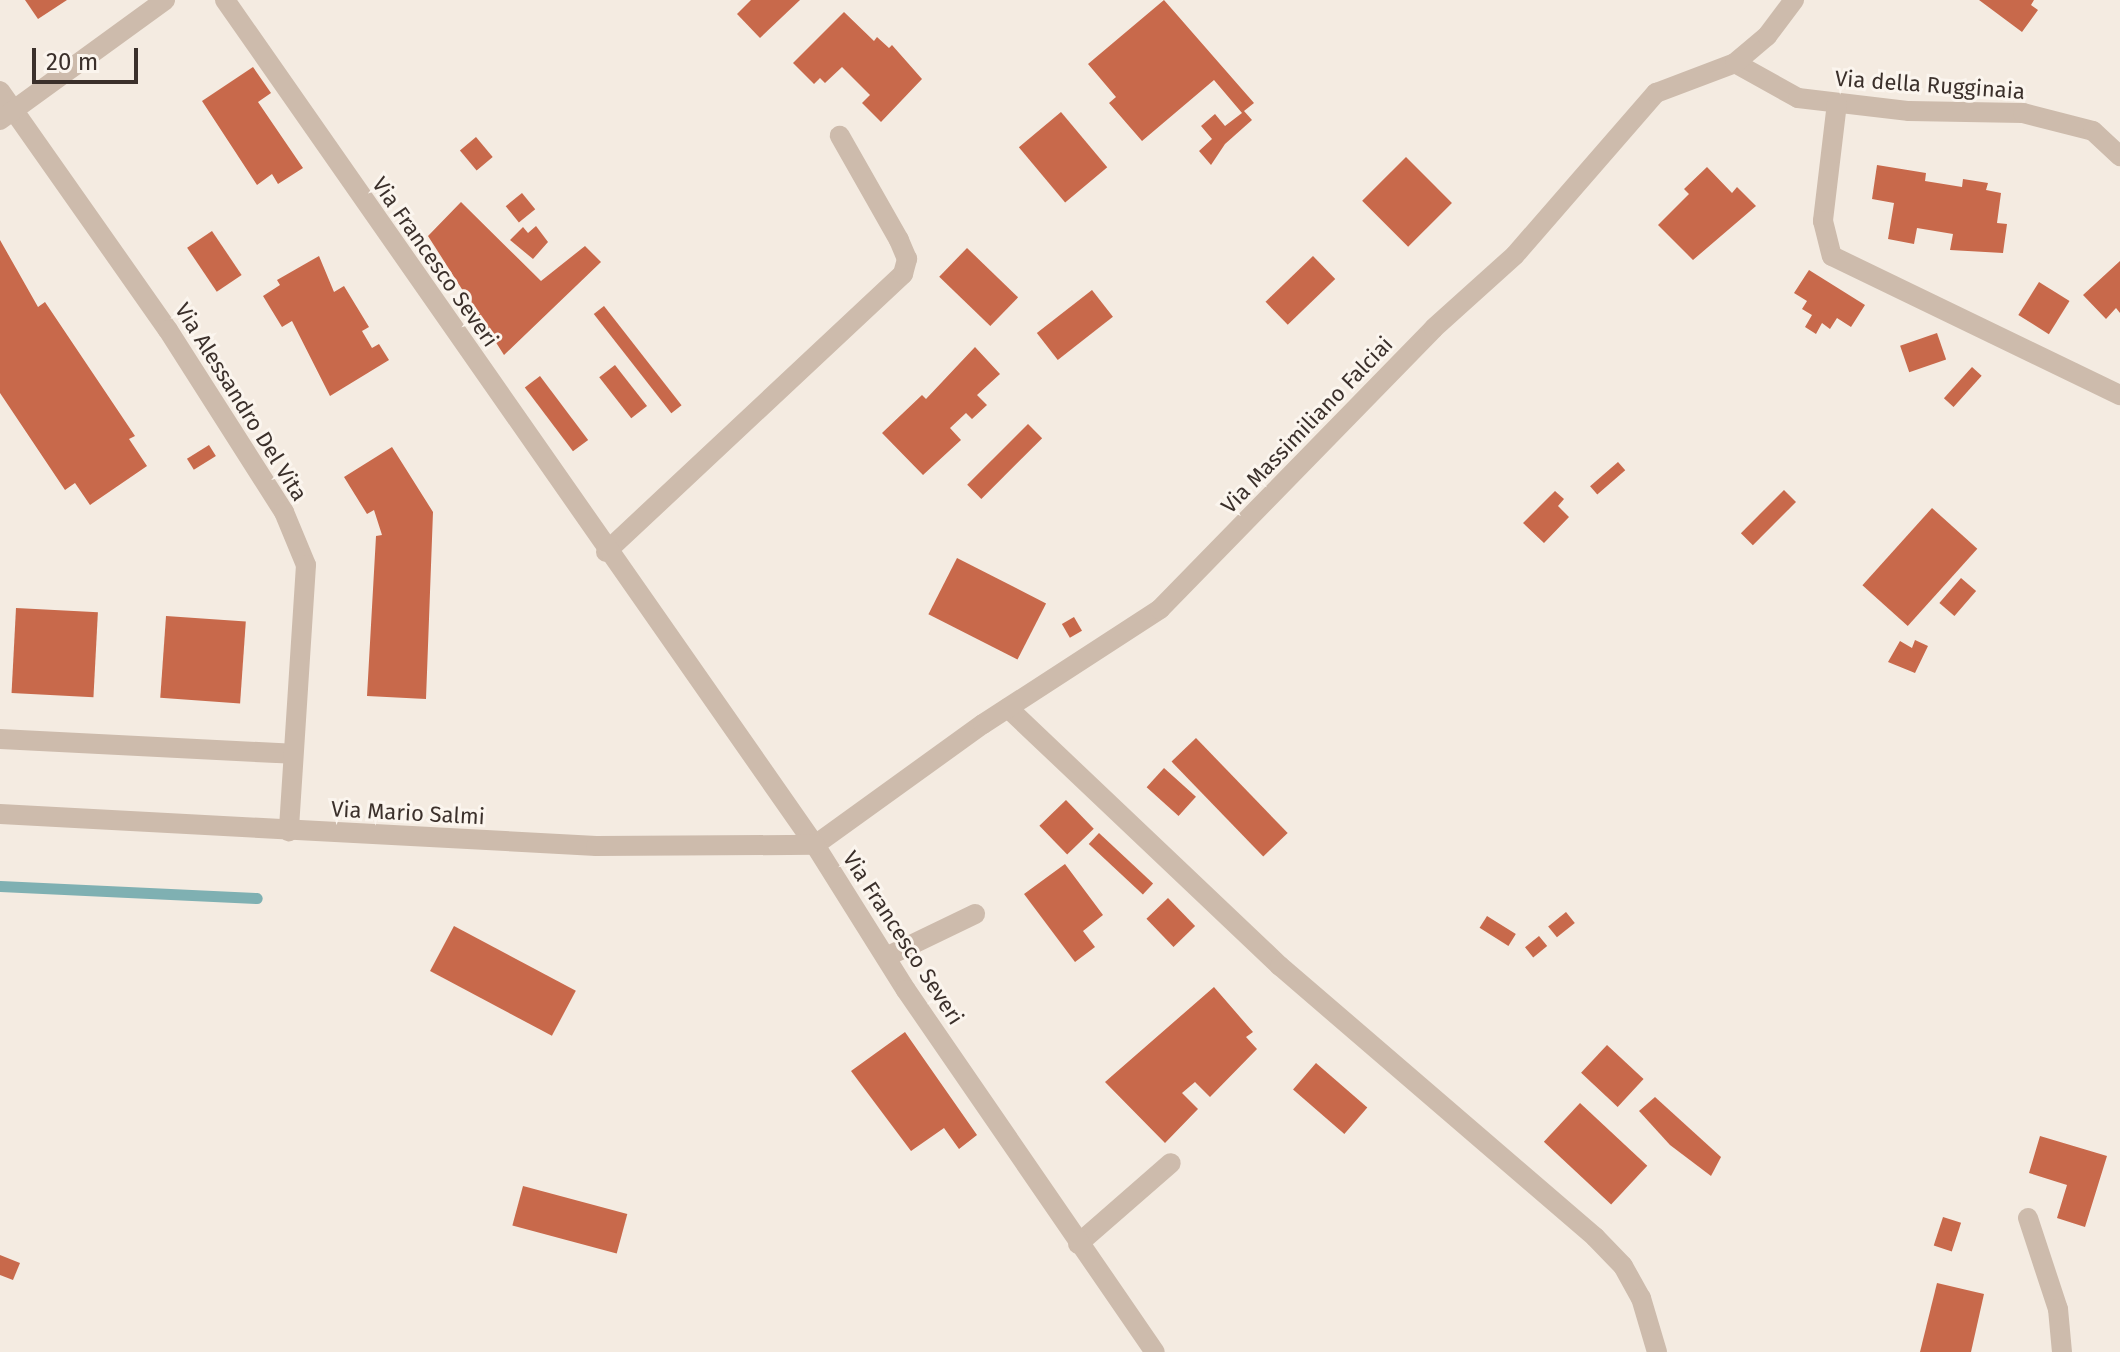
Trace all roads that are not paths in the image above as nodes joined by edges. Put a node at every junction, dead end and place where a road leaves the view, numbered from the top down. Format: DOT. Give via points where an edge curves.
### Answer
graph roads {
  1 [pos="165,0"];
  2 [pos="225,0"];
  3 [pos="1794,0"];
  4 [pos="1735,63"];
  5 [pos="0,91"];
  6 [pos="1837,103"];
  7 [pos="7,116"];
  8 [pos="840,136"];
  9 [pos="2120,156"];
  10 [pos="2120,395"];
  11 [pos="606,552"];
  12 [pos="1008,708"];
  13 [pos="0,739"];
  14 [pos="293,754"];
  15 [pos="0,814"];
  16 [pos="289,831"];
  17 [pos="815,845"];
  18 [pos="975,914"];
  19 [pos="886,957"];
  20 [pos="1171,1163"];
  21 [pos="2028,1218"];
  22 [pos="1078,1244"];
  23 [pos="1155,1352"];
  24 [pos="1657,1352"];
  25 [pos="2062,1352"];
  1 -- 7 [label="street"];
  2 -- 11 [label="street, Via Francesco Severi"];
  3 -- 4 [label="street, Via Massimiliano Falciai" via="1767,36"];
  4 -- 6 [label="street, Via della Rugginaia" via="1798,98"];
  4 -- 12 [label="street, Via Massimiliano Falciai" via="1656,93 1515,255 1434,328 1160,609"];
  5 -- 7 [label="street, Via Alessandro Del Vita"];
  6 -- 9 [label="street, Via della Rugginaia" via="1909,111 2023,113 2093,131"];
  6 -- 10 [label="street" via="1823,221 1832,256 1864,276"];
  7 -- 14 [label="street, Via Alessandro Del Vita" via="168,330 284,512 306,565"];
  8 -- 11 [label="street" via="899,240 907,259 903,274"];
  11 -- 17 [label="street, Via Francesco Severi"];
  12 -- 17 [label="street, Via Massimiliano Falciai"];
  12 -- 24 [label="street" via="1280,966 1595,1237 1623,1266 1641,1298"];
  13 -- 14 [label="street"];
  14 -- 16 [label="street, Via Alessandro Del Vita"];
  15 -- 16 [label="street, Via Mario Salmi"];
  16 -- 17 [label="street, Via Mario Salmi" via="596,846"];
  17 -- 19 [label="street, Via Francesco Severi"];
  18 -- 19 [label="street"];
  19 -- 22 [label="street, Via Francesco Severi"];
  20 -- 22 [label="street"];
  21 -- 25 [label="street" via="2058,1309"];
  22 -- 23 [label="street, Via Francesco Severi"];
}
